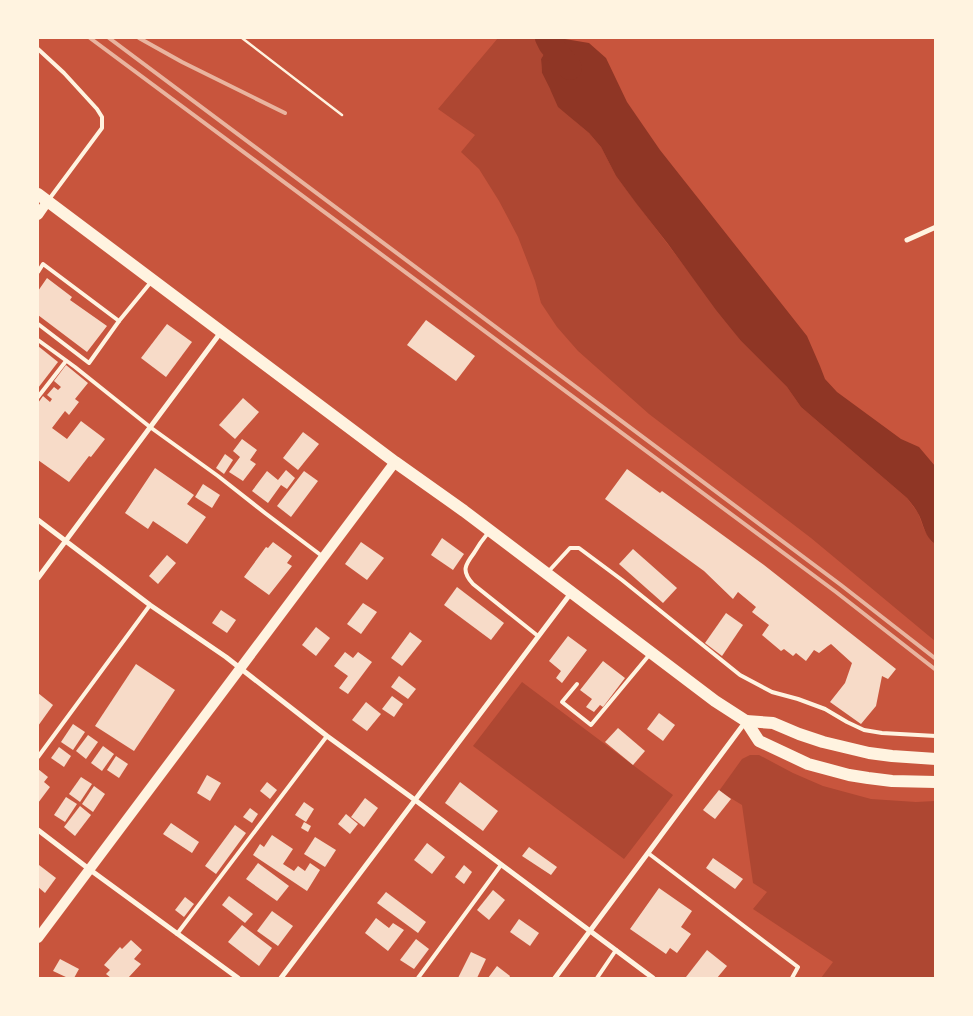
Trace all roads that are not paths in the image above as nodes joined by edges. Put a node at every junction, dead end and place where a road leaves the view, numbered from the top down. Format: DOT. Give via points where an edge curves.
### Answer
graph roads {
  1 [pos="38,49"];
  2 [pos="42,198"];
  3 [pos="38,215"];
  4 [pos="936,227"];
  5 [pos="907,240"];
  6 [pos="38,272"];
  7 [pos="152,280"];
  8 [pos="120,321"];
  9 [pos="38,324"];
  10 [pos="222,332"];
  11 [pos="38,340"];
  12 [pos="66,361"];
  13 [pos="38,397"];
  14 [pos="150,427"];
  15 [pos="396,462"];
  16 [pos="38,520"];
  17 [pos="489,531"];
  18 [pos="66,541"];
  19 [pos="324,558"];
  20 [pos="547,573"];
  21 [pos="38,578"];
  22 [pos="572,592"];
  23 [pos="150,605"];
  24 [pos="538,636"];
  25 [pos="651,652"];
  26 [pos="241,668"];
  27 [pos="577,684"];
  28 [pos="746,721"];
  29 [pos="327,736"];
  30 [pos="936,736"];
  31 [pos="38,757"];
  32 [pos="936,759"];
  33 [pos="936,782"];
  34 [pos="415,800"];
  35 [pos="38,830"];
  36 [pos="648,853"];
  37 [pos="501,865"];
  38 [pos="89,870"];
  39 [pos="590,932"];
  40 [pos="177,934"];
  41 [pos="38,938"];
  42 [pos="616,950"];
  43 [pos="238,978"];
  44 [pos="281,978"];
  45 [pos="418,978"];
  46 [pos="555,978"];
  47 [pos="597,978"];
  48 [pos="653,978"];
  49 [pos="792,978"];
  1 -- 2 [label="lane" via="102,117 102,128"];
  2 -- 3 [label="main road"];
  2 -- 7 [label="main road"];
  4 -- 5 [label="street"];
  6 -- 8 [label="lane" via="43,264"];
  7 -- 8 [label="lane"];
  7 -- 10 [label="main road"];
  8 -- 9 [label="lane" via="89,363"];
  10 -- 14 [label="street"];
  10 -- 15 [label="main road"];
  11 -- 12 [label="lane"];
  12 -- 13 [label="lane"];
  12 -- 14 [label="lane"];
  14 -- 18 [label="street"];
  14 -- 19 [label="lane"];
  15 -- 17 [label="main road"];
  15 -- 19 [label="main road"];
  16 -- 18 [label="street"];
  17 -- 20 [label="main road"];
  17 -- 24 [label="lane" via="466,564 465,573 473,584"];
  18 -- 21 [label="street"];
  18 -- 23 [label="street"];
  19 -- 26 [label="main road"];
  20 -- 22 [label="main road"];
  20 -- 30 [label="lane" via="570,548 579,548 740,675 772,692 825,709 864,730"];
  22 -- 24 [label="street"];
  22 -- 25 [label="main road"];
  23 -- 26 [label="street"];
  23 -- 31 [label="lane"];
  24 -- 34 [label="street"];
  25 -- 27 [label="lane" via="591,725 562,702"];
  25 -- 28 [label="main road"];
  26 -- 29 [label="street"];
  26 -- 38 [label="main road"];
  28 -- 32 [label="main road" via="773,723 823,742 869,753"];
  28 -- 33 [label="main road" via="759,741 815,766 868,778"];
  28 -- 36 [label="street"];
  29 -- 34 [label="street"];
  29 -- 40 [label="lane"];
  34 -- 37 [label="street"];
  34 -- 44 [label="street"];
  35 -- 38 [label="street"];
  36 -- 39 [label="street"];
  36 -- 49 [label="lane" via="798,967"];
  37 -- 39 [label="street"];
  37 -- 45 [label="lane"];
  38 -- 40 [label="street"];
  38 -- 41 [label="main road"];
  39 -- 42 [label="street"];
  39 -- 46 [label="street"];
  40 -- 43 [label="street"];
  42 -- 47 [label="lane"];
  42 -- 48 [label="street"];
}
